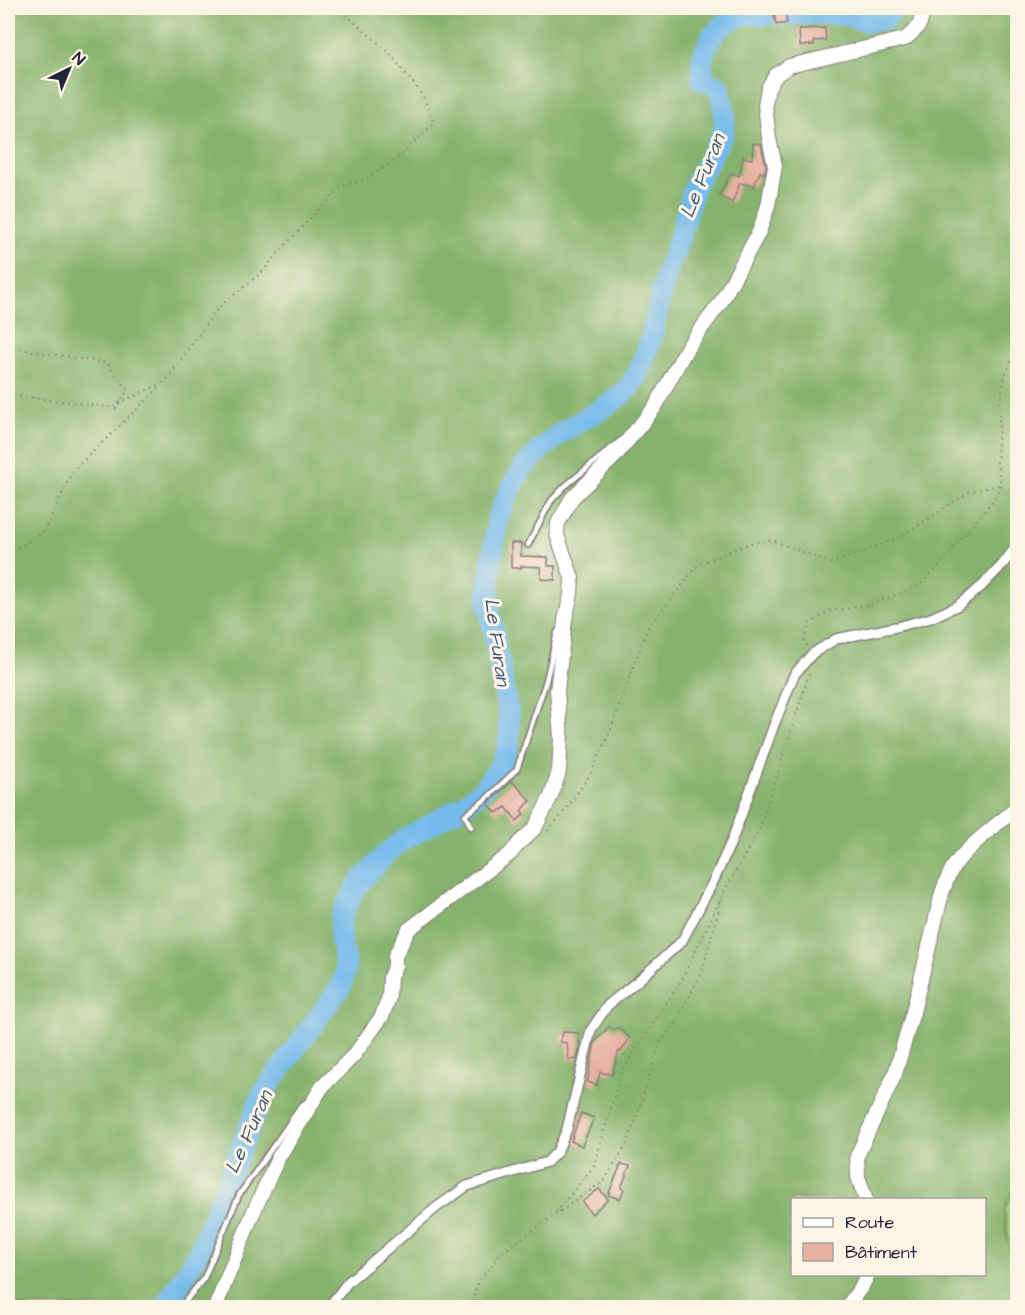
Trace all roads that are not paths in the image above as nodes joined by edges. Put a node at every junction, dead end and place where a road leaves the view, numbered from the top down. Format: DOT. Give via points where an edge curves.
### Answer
graph roads {
  1 [pos="923,8"];
  2 [pos="636,431"];
  3 [pos="1017,544"];
  4 [pos="528,545"];
  5 [pos="566,620"];
  6 [pos="1017,807"];
  7 [pos="471,827"];
  8 [pos="320,1090"];
  9 [pos="865,1198"];
  10 [pos="867,1276"];
  11 [pos="180,1308"];
  12 [pos="215,1308"];
  13 [pos="328,1308"];
  14 [pos="846,1308"];
  1 -- 2 [label="street" via="922,21 905,39 789,66 776,75 768,88 765,105 775,166 759,232 721,302 687,348 655,407"];
  2 -- 4 [label="lane" via="564,487 551,501"];
  2 -- 5 [label="street" via="572,498 558,523 557,535 572,578"];
  3 -- 13 [label="street" via="982,586 957,606 931,618 836,639 812,654 794,675 732,840 682,941 608,1005 591,1030 567,1129 557,1152 546,1162 467,1186 436,1206 348,1282"];
  5 -- 7 [label="lane" via="557,633 517,769 465,814"];
  5 -- 8 [label="street" via="556,691 561,737 559,772 552,796 535,828 510,855 409,929 394,956 389,997 382,1016 355,1054"];
  6 -- 9 [label="street" via="968,850 949,874 895,1074 857,1156 858,1178"];
  8 -- 11 [label="lane" via="302,1105 239,1195 204,1278"];
  8 -- 12 [label="street" via="278,1158"];
  10 -- 14 [label="street"];
}
